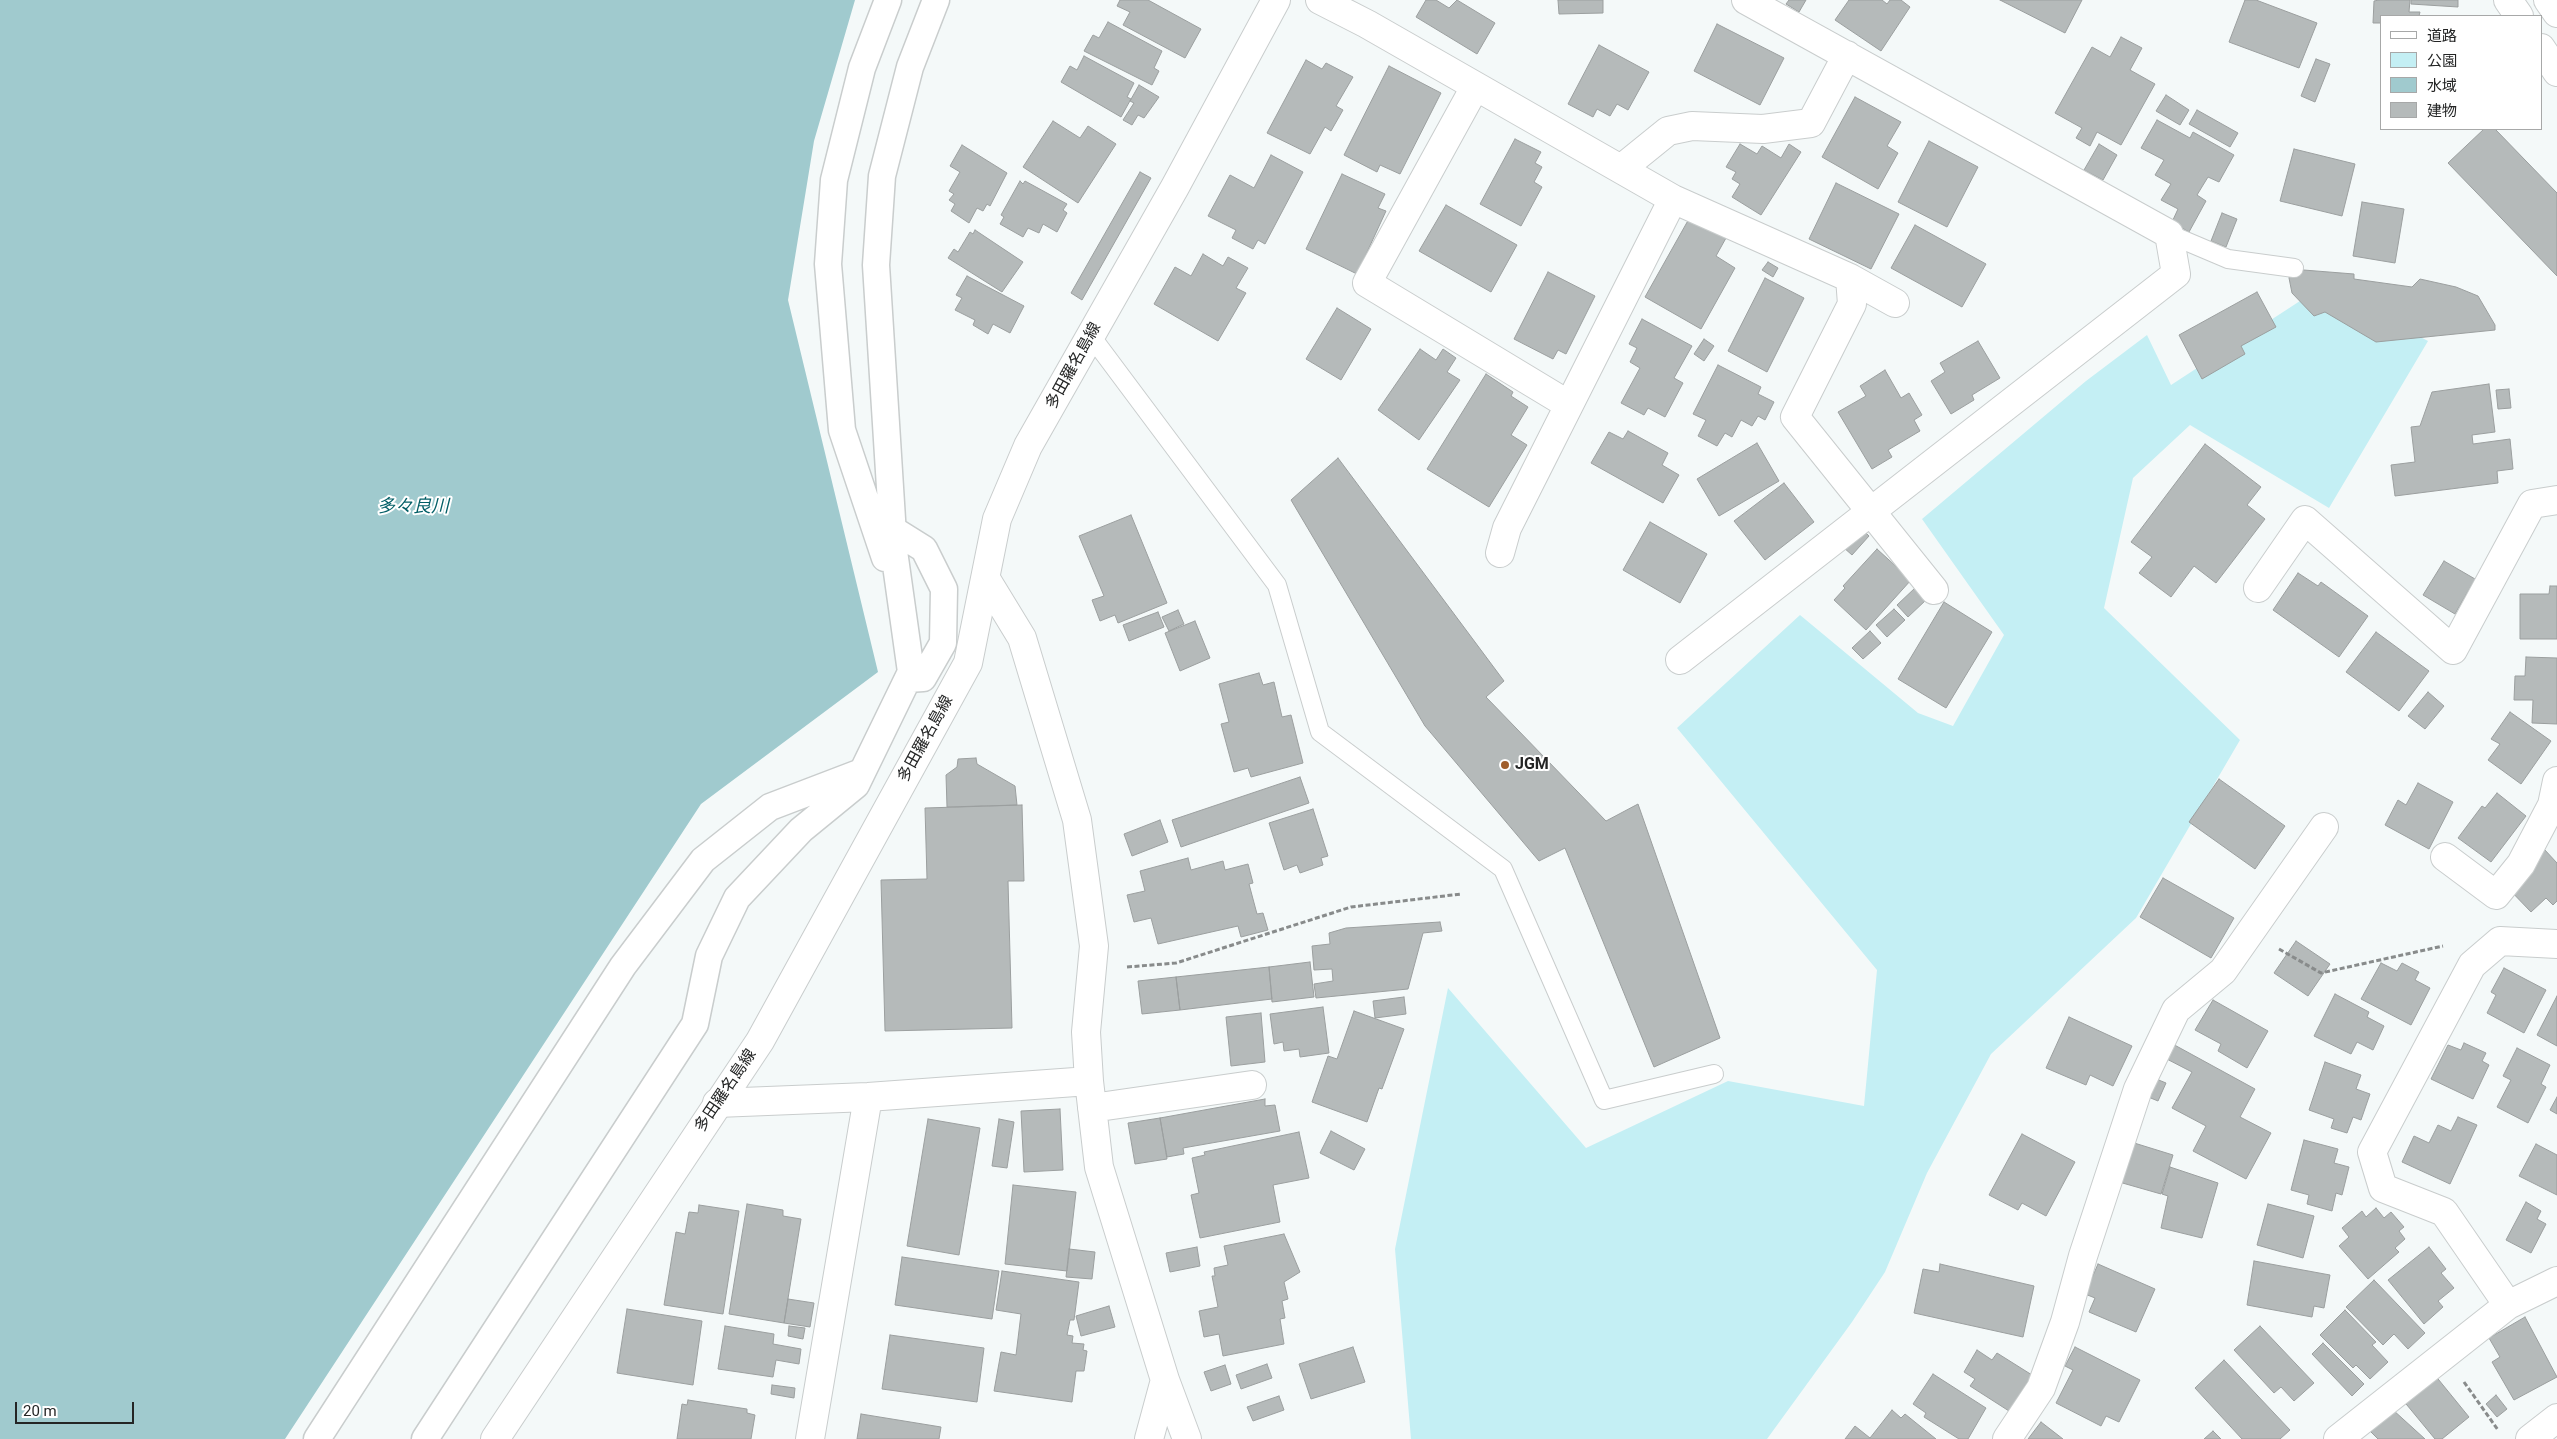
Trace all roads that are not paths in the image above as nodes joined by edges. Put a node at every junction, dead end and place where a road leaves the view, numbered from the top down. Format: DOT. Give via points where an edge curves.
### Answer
graph roads {
  1 [pos="888,0"];
  2 [pos="936,0"];
  3 [pos="1276,0"];
  4 [pos="1746,0"];
  5 [pos="2508,0"];
  6 [pos="2548,0"];
  7 [pos="1330,2"];
  8 [pos="2557,13"];
  9 [pos="2518,15"];
  10 [pos="2542,50"];
  11 [pos="1847,55"];
  12 [pos="2557,72"];
  13 [pos="1475,87"];
  14 [pos="1621,169"];
  15 [pos="1673,199"];
  16 [pos="2170,234"];
  17 [pos="2294,268"];
  18 [pos="1850,278"];
  19 [pos="1895,303"];
  20 [pos="1091,336"];
  21 [pos="1569,405"];
  22 [pos="2557,500"];
  23 [pos="1871,512"];
  24 [pos="892,529"];
  25 [pos="1500,553"];
  26 [pos="986,578"];
  27 [pos="2258,588"];
  28 [pos="1934,590"];
  29 [pos="902,608"];
  30 [pos="1680,660"];
  31 [pos="908,679"];
  32 [pos="862,772"];
  33 [pos="2557,781"];
  34 [pos="2324,827"];
  35 [pos="2445,857"];
  36 [pos="2557,944"];
  37 [pos="1714,1074"];
  38 [pos="1089,1081"];
  39 [pos="1252,1085"];
  40 [pos="868,1097"];
  41 [pos="717,1103"];
  42 [pos="1092,1108"];
  43 [pos="2557,1281"];
  44 [pos="2508,1305"];
  45 [pos="1165,1380"];
  46 [pos="2557,1418"];
  47 [pos="317,1439"];
  48 [pos="425,1439"];
  49 [pos="495,1439"];
  50 [pos="810,1439"];
  51 [pos="1149,1439"];
  52 [pos="1187,1439"];
  53 [pos="2007,1439"];
  54 [pos="2338,1439"];
  55 [pos="2530,1439"];
  1 -- 29 [label="street" via="862,68 834,180 828,264 842,430"];
  2 -- 24 [label="street" via="910,67 882,176 876,265"];
  3 -- 20 [label="street, 多田羅名島線"];
  4 -- 11 [label="street"];
  5 -- 9 [label="street"];
  6 -- 8 [label="street"];
  7 -- 13 [label="street"];
  10 -- 12 [label="street"];
  11 -- 14 [label="street" via="1811,123 1763,129 1692,126 1668,131"];
  11 -- 16 [label="street"];
  13 -- 14 [label="street"];
  13 -- 21 [label="street" via="1367,284"];
  14 -- 15 [label="street"];
  15 -- 18 [label="street"];
  15 -- 21 [label="street"];
  16 -- 17 [label="lane" via="2228,259"];
  16 -- 23 [label="street" via="2176,274"];
  18 -- 19 [label="street"];
  18 -- 23 [label="street" via="1852,304 1795,417"];
  20 -- 26 [label="street, 多田羅名島線" via="1028,446 997,518"];
  20 -- 37 [label="lane" via="1277,585 1320,732 1503,869 1604,1100"];
  21 -- 25 [label="street" via="1507,528"];
  22 -- 27 [label="street" via="2532,504 2453,650 2305,520"];
  23 -- 28 [label="street"];
  23 -- 30 [label="street"];
  24 -- 29 [label="street"];
  24 -- 31 [label="street" via="924,549 944,589 944,643 923,678"];
  26 -- 38 [label="street" via="1022,638 1077,820 1094,946 1086,1032"];
  26 -- 41 [label="street, 多田羅名島線" via="968,662 760,1041"];
  29 -- 31 [label="street" via="911,672"];
  31 -- 32 [label="street"];
  32 -- 47 [label="street" via="770,807 702,860 623,966"];
  32 -- 48 [label="street" via="856,785 801,830 738,898 709,956 695,1024"];
  33 -- 35 [label="street" via="2552,805 2520,864 2496,895"];
  34 -- 53 [label="street" via="2223,971 2176,1010 2138,1089 2041,1388"];
  36 -- 44 [label="street" via="2500,941 2472,965 2372,1152 2383,1188 2444,1212"];
  38 -- 40 [label="street"];
  38 -- 42 [label="street"];
  39 -- 42 [label="street"];
  40 -- 41 [label="street"];
  40 -- 50 [label="street"];
  41 -- 49 [label="street, 多田羅名島線"];
  42 -- 45 [label="street" via="1099,1167"];
  43 -- 44 [label="street"];
  44 -- 54 [label="street"];
  45 -- 51 [label="street"];
  45 -- 52 [label="street"];
  46 -- 55 [label="street"];
}
